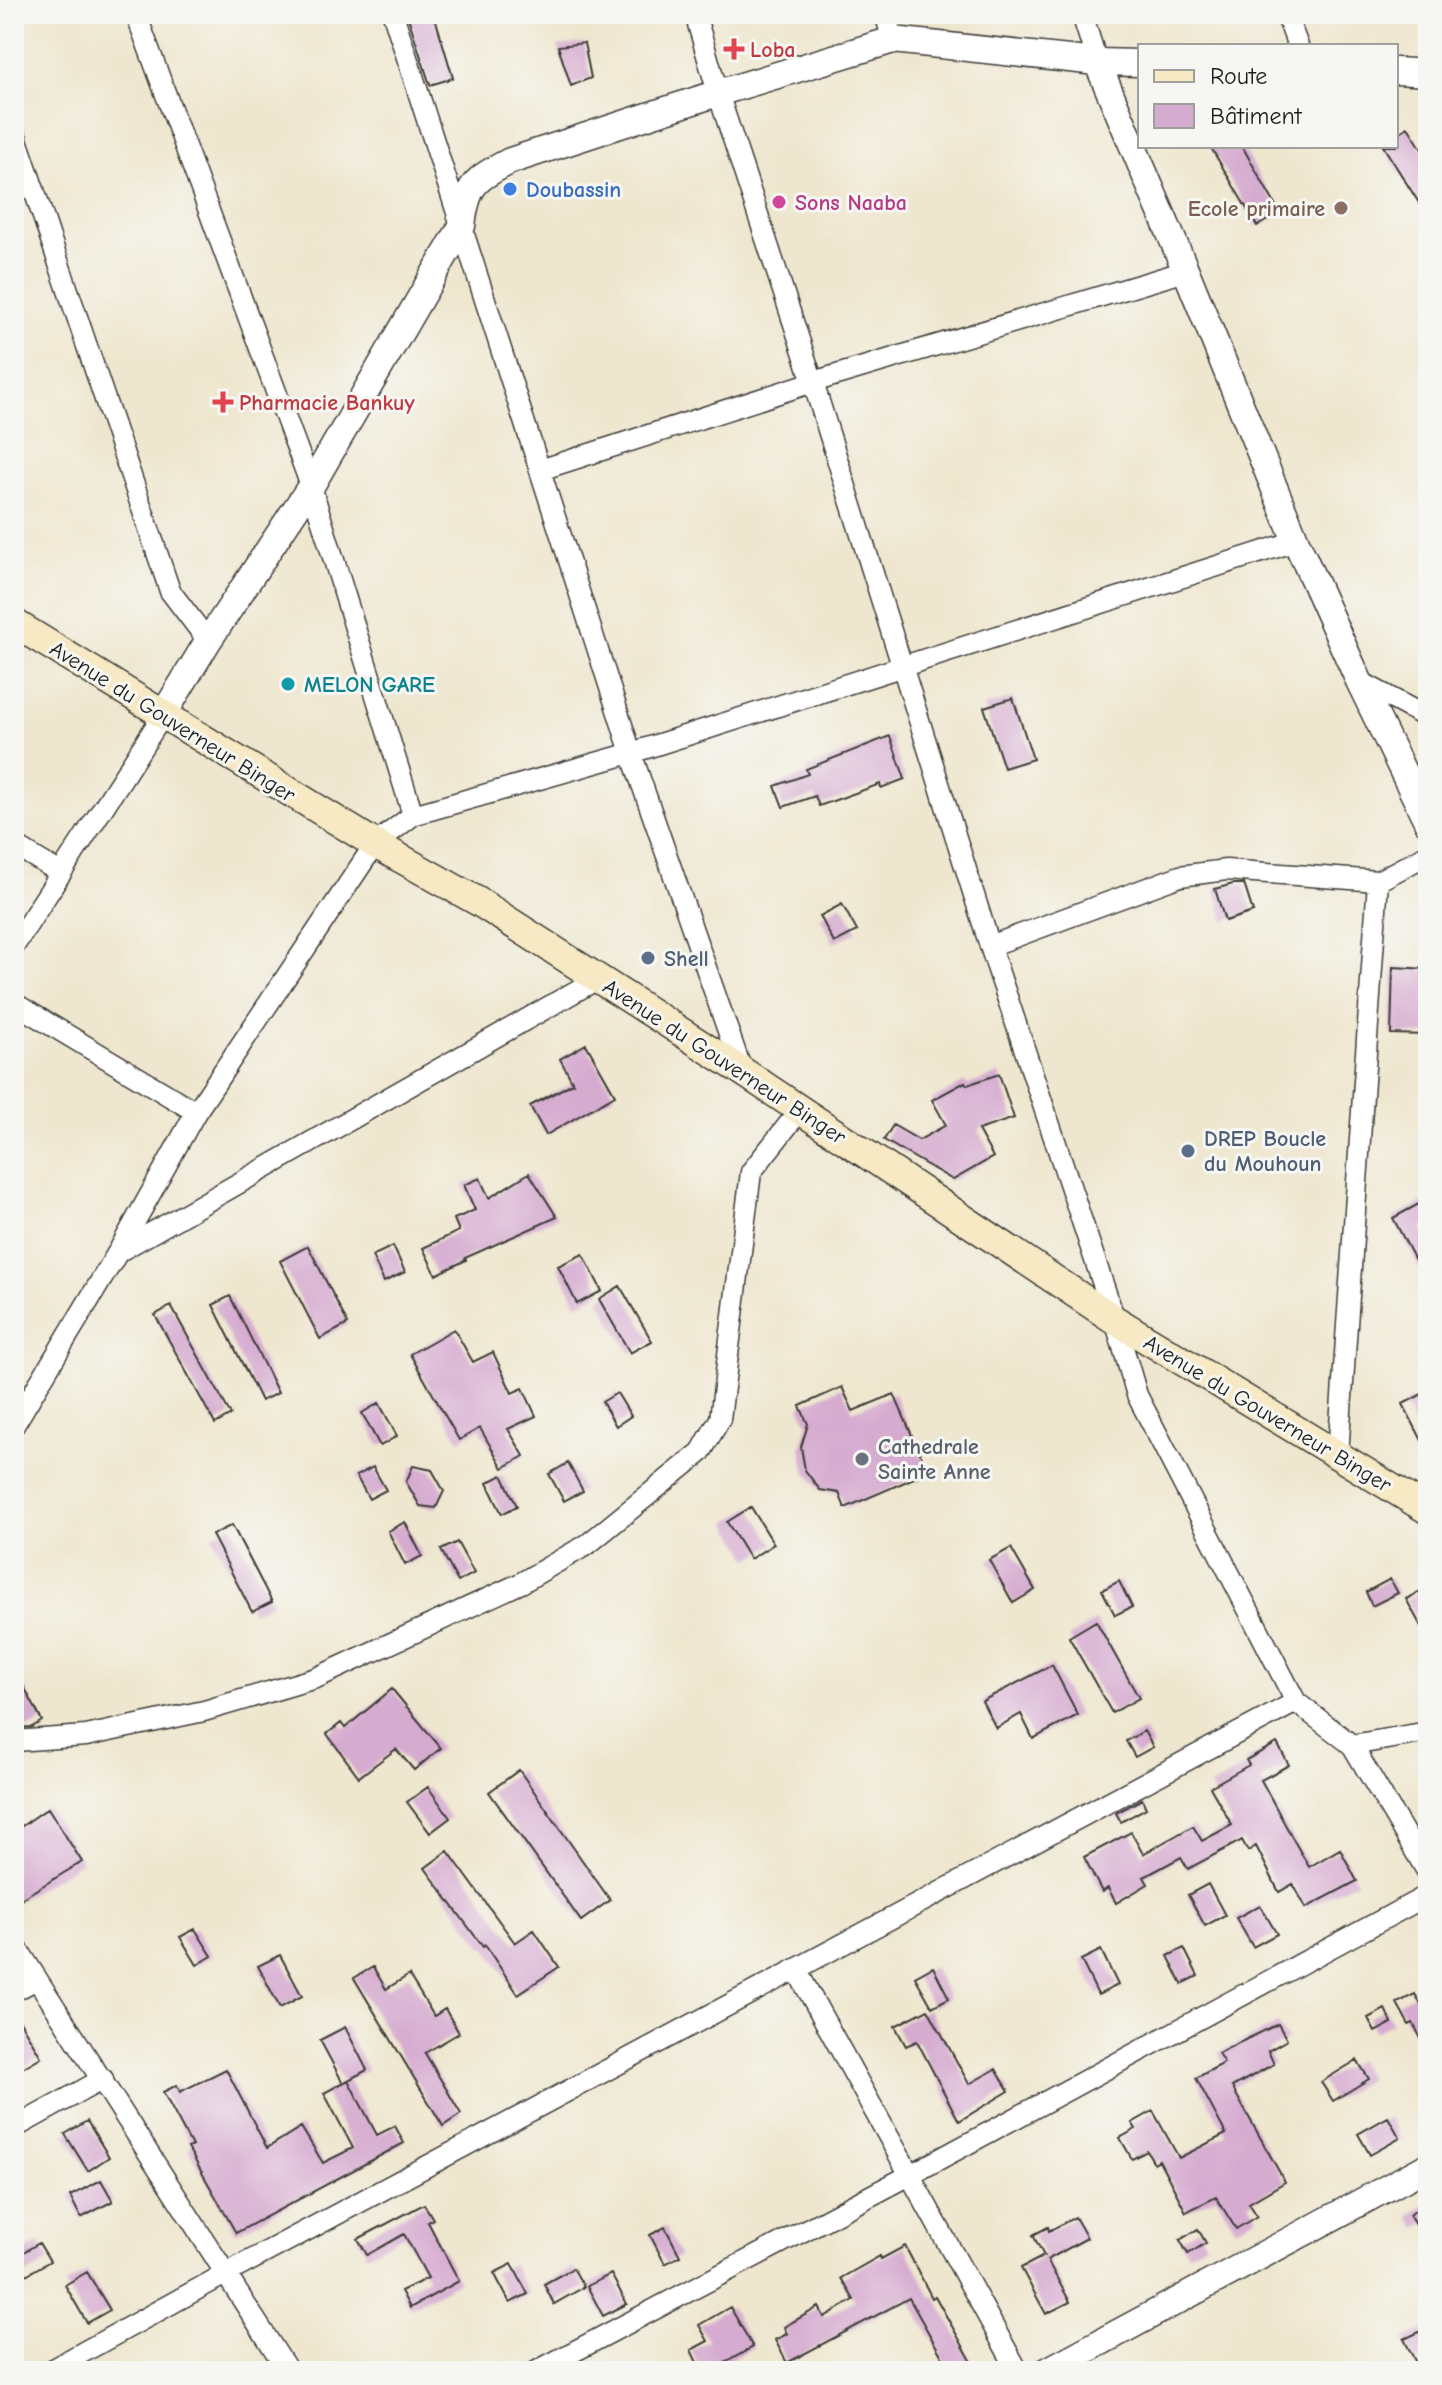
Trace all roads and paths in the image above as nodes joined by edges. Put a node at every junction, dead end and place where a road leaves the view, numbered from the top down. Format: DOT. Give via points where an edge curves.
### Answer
graph roads {
  1 [pos="136,14"];
  2 [pos="393,14"];
  3 [pos="695,14"];
  4 [pos="885,14"];
  5 [pos="1082,14"];
  6 [pos="1286,14"];
  7 [pos="893,40"];
  8 [pos="1297,44"];
  9 [pos="1097,62"];
  10 [pos="1138,63"];
  11 [pos="1398,71"];
  12 [pos="1428,73"];
  13 [pos="718,93"];
  14 [pos="14,131"];
  15 [pos="462,226"];
  16 [pos="1186,271"];
  17 [pos="813,382"];
  18 [pos="540,470"];
  19 [pos="311,486"];
  20 [pos="1296,541"];
  21 [pos="14,623"];
  22 [pos="208,641"];
  23 [pos="903,668"];
  24 [pos="1359,681"];
  25 [pos="163,715"];
  26 [pos="1428,718"];
  27 [pos="631,753"];
  28 [pos="413,815"];
  29 [pos="1428,823"];
  30 [pos="375,844"];
  31 [pos="14,845"];
  32 [pos="1428,854"];
  33 [pos="59,872"];
  34 [pos="1378,881"];
  35 [pos="14,946"];
  36 [pos="990,946"];
  37 [pos="599,978"];
  38 [pos="14,1003"];
  39 [pos="742,1071"];
  40 [pos="800,1110"];
  41 [pos="196,1112"];
  42 [pos="118,1252"];
  43 [pos="1115,1320"];
  44 [pos="14,1425"];
  45 [pos="1338,1454"];
  46 [pos="1428,1510"];
  47 [pos="1296,1702"];
  48 [pos="1428,1732"];
  49 [pos="14,1741"];
  50 [pos="1352,1745"];
  51 [pos="1428,1873"];
  52 [pos="1428,1895"];
  53 [pos="14,1943"];
  54 [pos="796,1969"];
  55 [pos="37,1979"];
  56 [pos="14,1991"];
  57 [pos="103,2079"];
  58 [pos="14,2128"];
  59 [pos="1428,2166"];
  60 [pos="910,2175"];
  61 [pos="227,2273"];
  62 [pos="49,2371"];
  63 [pos="288,2371"];
  64 [pos="537,2371"];
  65 [pos="1018,2371"];
  66 [pos="1047,2371"];
  1 -- 19 [label="street"];
  2 -- 15 [label="street"];
  3 -- 13 [label="street"];
  4 -- 7 [label="street"];
  5 -- 9 [label="street"];
  6 -- 8 [label="street"];
  7 -- 9 [label="street"];
  7 -- 13 [label="street"];
  9 -- 10 [label="street"];
  9 -- 16 [label="street"];
  11 -- 12 [label="street"];
  13 -- 15 [label="street" via="510,161 483,175 465,198"];
  13 -- 17 [label="street"];
  14 -- 22 [label="street" via="170,591"];
  15 -- 18 [label="street"];
  15 -- 19 [label="street"];
  16 -- 17 [label="street"];
  16 -- 20 [label="street"];
  17 -- 18 [label="street"];
  17 -- 23 [label="street"];
  18 -- 27 [label="street"];
  19 -- 22 [label="street"];
  19 -- 28 [label="street"];
  20 -- 23 [label="street"];
  20 -- 24 [label="street"];
  21 -- 25 [label="main road, Avenue du Gouverneur Binger"];
  22 -- 25 [label="street"];
  23 -- 27 [label="street"];
  23 -- 36 [label="street"];
  24 -- 26 [label="street"];
  24 -- 29 [label="street"];
  25 -- 30 [label="main road, Avenue du Gouverneur Binger"];
  25 -- 33 [label="street"];
  27 -- 28 [label="street"];
  27 -- 39 [label="street"];
  28 -- 30 [label="street"];
  30 -- 37 [label="main road, Avenue du Gouverneur Binger"];
  30 -- 41 [label="street"];
  31 -- 33 [label="street"];
  32 -- 34 [label="street"];
  33 -- 35 [label="street"];
  34 -- 36 [label="street" via="1226,870 1180,876"];
  34 -- 45 [label="street"];
  36 -- 43 [label="street"];
  37 -- 39 [label="main road, Avenue du Gouverneur Binger"];
  37 -- 42 [label="street"];
  38 -- 41 [label="street"];
  39 -- 40 [label="main road, Avenue du Gouverneur Binger"];
  40 -- 43 [label="main road, Avenue du Gouverneur Binger"];
  40 -- 49 [label="street" via="751,1172 720,1419 701,1452 677,1474 588,1544 521,1583 316,1678 189,1715 86,1736"];
  41 -- 42 [label="street"];
  42 -- 44 [label="street"];
  43 -- 45 [label="main road, Avenue du Gouverneur Binger"];
  43 -- 47 [label="street" via="1137,1395"];
  45 -- 46 [label="main road, Avenue du Gouverneur Binger"];
  47 -- 50 [label="street"];
  47 -- 54 [label="street"];
  48 -- 50 [label="street"];
  50 -- 51 [label="street"];
  52 -- 60 [label="street"];
  53 -- 55 [label="street"];
  54 -- 60 [label="street"];
  54 -- 61 [label="street"];
  55 -- 56 [label="street"];
  55 -- 57 [label="street"];
  57 -- 58 [label="street"];
  57 -- 61 [label="street"];
  59 -- 66 [label="street"];
  60 -- 64 [label="street"];
  60 -- 65 [label="street"];
  61 -- 62 [label="street"];
  61 -- 63 [label="street"];
}
